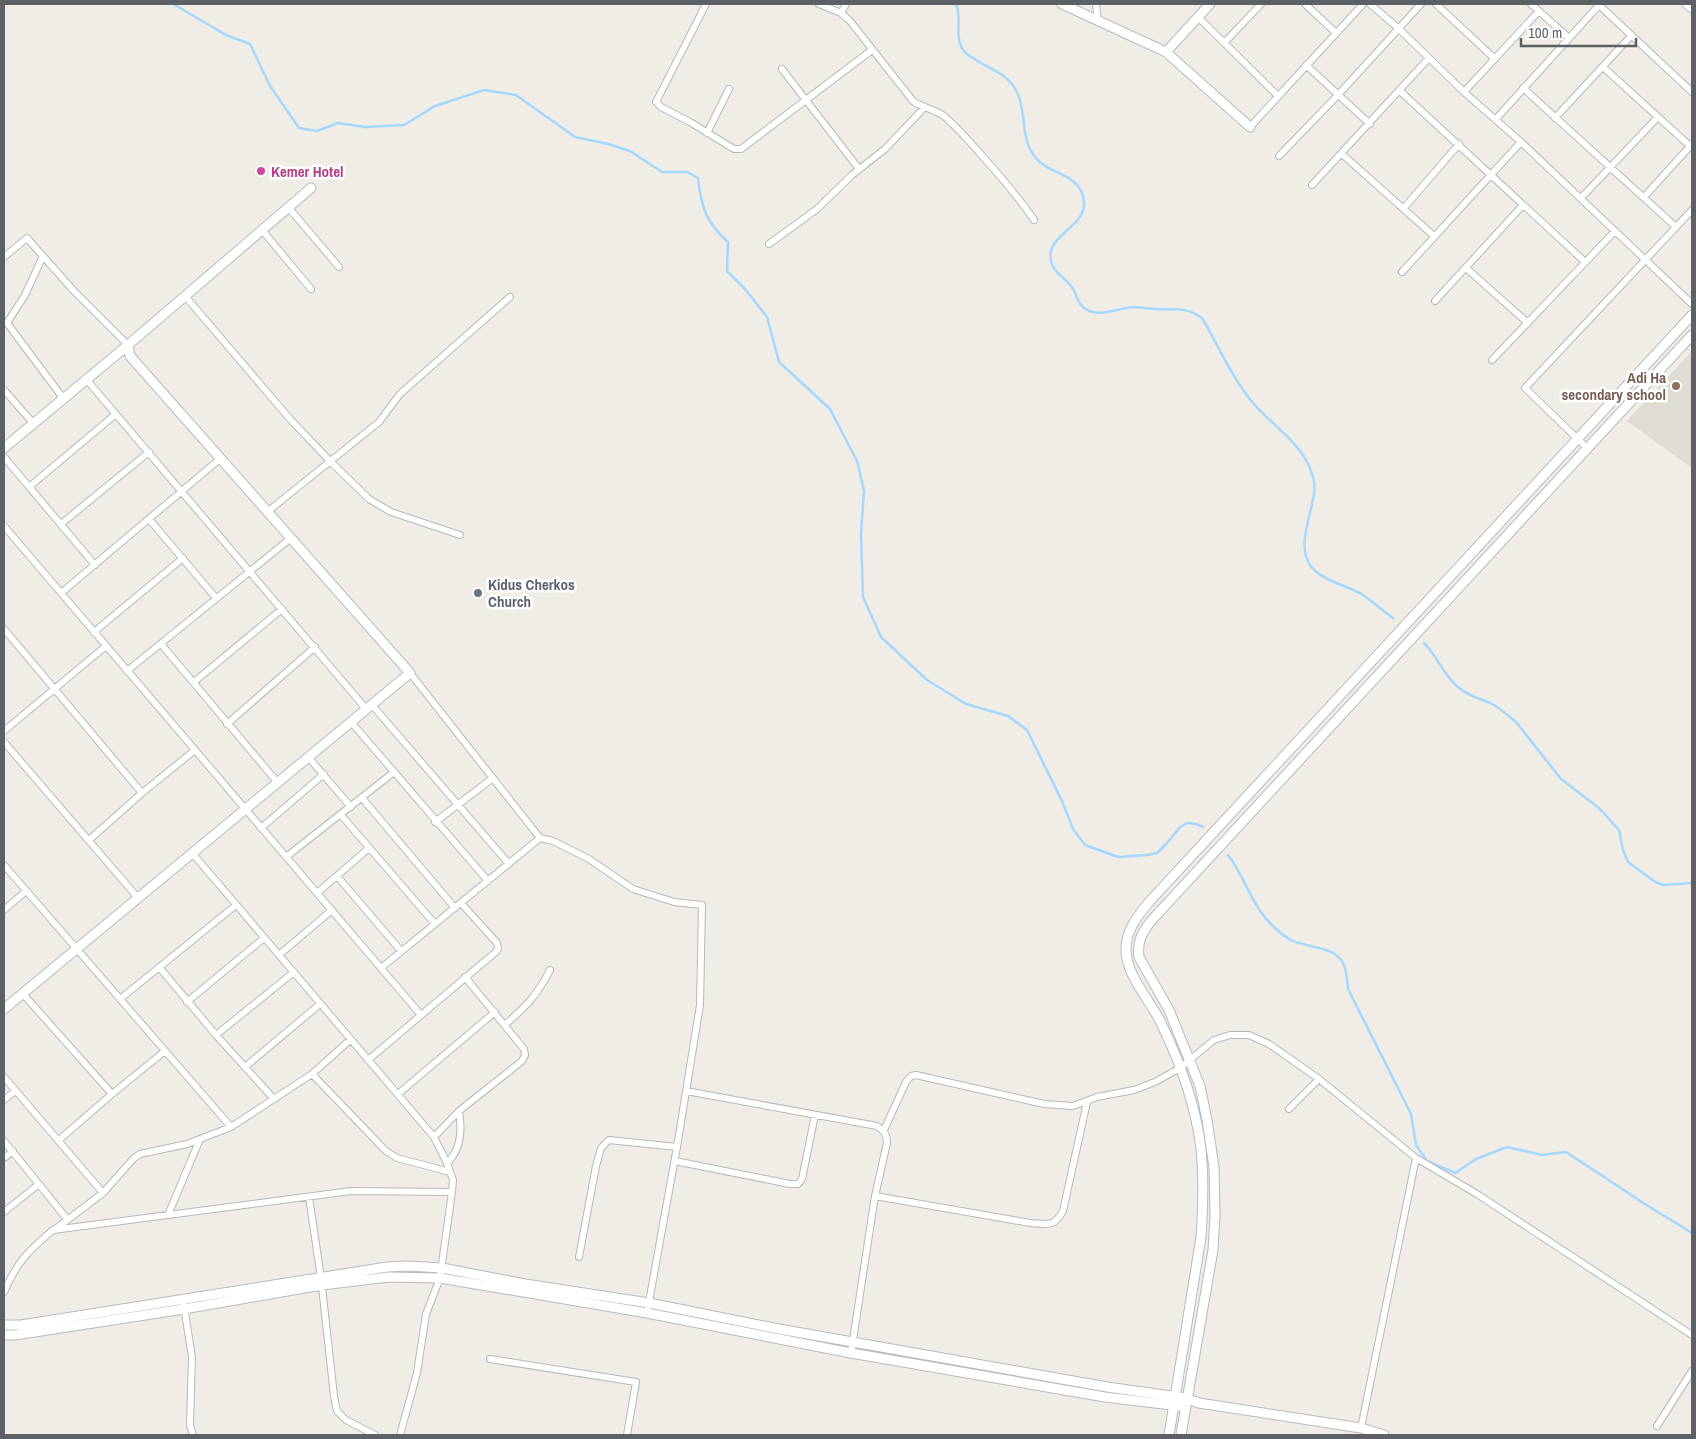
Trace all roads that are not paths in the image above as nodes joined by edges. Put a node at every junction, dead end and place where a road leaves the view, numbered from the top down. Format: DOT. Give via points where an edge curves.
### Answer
graph roads {
  1 [pos="706,4"];
  2 [pos="819,4"];
  3 [pos="846,4"];
  4 [pos="1062,4"];
  5 [pos="1096,4"];
  6 [pos="1210,4"];
  7 [pos="1261,4"];
  8 [pos="1305,4"];
  9 [pos="1363,4"];
  10 [pos="1370,4"];
  11 [pos="1421,4"];
  12 [pos="1436,4"];
  13 [pos="1531,4"];
  14 [pos="1599,4"];
  15 [pos="1687,4"];
  16 [pos="1692,8"];
  17 [pos="1539,11"];
  18 [pos="842,13"];
  19 [pos="1198,17"];
  20 [pos="1098,21"];
  21 [pos="1398,28"];
  22 [pos="1336,33"];
  23 [pos="1631,36"];
  24 [pos="1568,38"];
  25 [pos="1225,42"];
  26 [pos="872,50"];
  27 [pos="1166,52"];
  28 [pos="1494,58"];
  29 [pos="1428,59"];
  30 [pos="1306,66"];
  31 [pos="1603,67"];
  32 [pos="782,69"];
  33 [pos="1523,88"];
  34 [pos="729,89"];
  35 [pos="1400,91"];
  36 [pos="1464,92"];
  37 [pos="1692,92"];
  38 [pos="1338,94"];
  39 [pos="1278,96"];
  40 [pos="806,100"];
  41 [pos="924,108"];
  42 [pos="1658,117"];
  43 [pos="1555,118"];
  44 [pos="1496,119"];
  45 [pos="1370,124"];
  46 [pos="1250,127"];
  47 [pos="707,133"];
  48 [pos="1521,142"];
  49 [pos="1459,144"];
  50 [pos="1691,145"];
  51 [pos="1342,154"];
  52 [pos="1279,156"];
  53 [pos="860,169"];
  54 [pos="1611,169"];
  55 [pos="1492,174"];
  56 [pos="1312,185"];
  57 [pos="311,188"];
  58 [pos="1644,197"];
  59 [pos="1582,198"];
  60 [pos="1523,205"];
  61 [pos="288,207"];
  62 [pos="1404,208"];
  63 [pos="1692,210"];
  64 [pos="1034,220"];
  65 [pos="1676,227"];
  66 [pos="262,230"];
  67 [pos="1615,231"];
  68 [pos="1434,236"];
  69 [pos="769,244"];
  70 [pos="43,256"];
  71 [pos="4,257"];
  72 [pos="1645,261"];
  73 [pos="1585,262"];
  74 [pos="339,267"];
  75 [pos="1466,268"];
  76 [pos="1402,272"];
  77 [pos="311,289"];
  78 [pos="185,296"];
  79 [pos="510,297"];
  80 [pos="1435,301"];
  81 [pos="1692,304"];
  82 [pos="1692,315"];
  83 [pos="1528,323"];
  84 [pos="1692,335"];
  85 [pos="128,345"];
  86 [pos="1492,360"];
  87 [pos="86,379"];
  88 [pos="4,390"];
  89 [pos="64,398"];
  90 [pos="116,414"];
  91 [pos="33,424"];
  92 [pos="1578,438"];
  93 [pos="4,448"];
  94 [pos="1588,449"];
  95 [pos="149,452"];
  96 [pos="4,457"];
  97 [pos="221,458"];
  98 [pos="330,461"];
  99 [pos="28,486"];
  100 [pos="182,491"];
  101 [pos="267,512"];
  102 [pos="149,519"];
  103 [pos="61,524"];
  104 [pos="5,530"];
  105 [pos="460,535"];
  106 [pos="291,538"];
  107 [pos="1469,556"];
  108 [pos="183,558"];
  109 [pos="1479,564"];
  110 [pos="95,565"];
  111 [pos="250,570"];
  112 [pos="61,593"];
  113 [pos="216,598"];
  114 [pos="282,608"];
  115 [pos="4,630"];
  116 [pos="94,632"];
  117 [pos="161,644"];
  118 [pos="106,646"];
  119 [pos="315,648"];
  120 [pos="127,671"];
  121 [pos="410,674"];
  122 [pos="194,682"];
  123 [pos="1348,688"];
  124 [pos="53,689"];
  125 [pos="1358,695"];
  126 [pos="369,707"];
  127 [pos="351,722"];
  128 [pos="228,724"];
  129 [pos="4,731"];
  130 [pos="4,742"];
  131 [pos="194,750"];
  132 [pos="309,758"];
  133 [pos="394,772"];
  134 [pos="324,774"];
  135 [pos="493,778"];
  136 [pos="278,783"];
  137 [pos="142,792"];
  138 [pos="362,798"];
  139 [pos="458,805"];
  140 [pos="351,807"];
  141 [pos="246,810"];
  142 [pos="342,815"];
  143 [pos="435,822"];
  144 [pos="261,828"];
  145 [pos="540,838"];
  146 [pos="89,840"];
  147 [pos="369,848"];
  148 [pos="193,854"];
  149 [pos="286,857"];
  150 [pos="508,864"];
  151 [pos="4,865"];
  152 [pos="337,876"];
  153 [pos="488,881"];
  154 [pos="26,891"];
  155 [pos="317,893"];
  156 [pos="139,899"];
  157 [pos="461,903"];
  158 [pos="236,906"];
  159 [pos="455,908"];
  160 [pos="4,910"];
  161 [pos="332,910"];
  162 [pos="435,924"];
  163 [pos="264,938"];
  164 [pos="77,950"];
  165 [pos="401,951"];
  166 [pos="279,955"];
  167 [pos="159,967"];
  168 [pos="381,968"];
  169 [pos="550,970"];
  170 [pos="294,972"];
  171 [pos="465,977"];
  172 [pos="23,994"];
  173 [pos="120,999"];
  174 [pos="187,1002"];
  175 [pos="320,1004"];
  176 [pos="4,1009"];
  177 [pos="495,1012"];
  178 [pos="421,1015"];
  179 [pos="505,1025"];
  180 [pos="216,1035"];
  181 [pos="350,1040"];
  182 [pos="165,1051"];
  183 [pos="1190,1059"];
  184 [pos="368,1060"];
  185 [pos="245,1067"];
  186 [pos="1180,1068"];
  187 [pos="312,1074"];
  188 [pos="4,1077"];
  189 [pos="1318,1079"];
  190 [pos="15,1090"];
  191 [pos="686,1091"];
  192 [pos="112,1094"];
  193 [pos="398,1094"];
  194 [pos="274,1098"];
  195 [pos="4,1100"];
  196 [pos="1087,1102"];
  197 [pos="1289,1108"];
  198 [pos="459,1111"];
  199 [pos="815,1115"];
  200 [pos="231,1128"];
  201 [pos="884,1130"];
  202 [pos="434,1137"];
  203 [pos="200,1139"];
  204 [pos="59,1140"];
  205 [pos="4,1141"];
  206 [pos="678,1147"];
  207 [pos="13,1151"];
  208 [pos="4,1158"];
  209 [pos="1416,1158"];
  210 [pos="675,1161"];
  211 [pos="447,1163"];
  212 [pos="450,1172"];
  213 [pos="39,1184"];
  214 [pos="452,1192"];
  215 [pos="103,1193"];
  216 [pos="875,1196"];
  217 [pos="309,1197"];
  218 [pos="4,1212"];
  219 [pos="168,1215"];
  220 [pos="67,1219"];
  221 [pos="53,1230"];
  222 [pos="580,1258"];
  223 [pos="387,1267"];
  224 [pos="14,1270"];
  225 [pos="4,1272"];
  226 [pos="441,1273"];
  227 [pos="389,1277"];
  228 [pos="322,1281"];
  229 [pos="4,1292"];
  230 [pos="579,1297"];
  231 [pos="649,1303"];
  232 [pos="184,1305"];
  233 [pos="647,1313"];
  234 [pos="94,1318"];
  235 [pos="4,1326"];
  236 [pos="779,1329"];
  237 [pos="4,1335"];
  238 [pos="1692,1335"];
  239 [pos="778,1339"];
  240 [pos="853,1341"];
  241 [pos="851,1353"];
  242 [pos="490,1359"];
  243 [pos="975,1369"];
  244 [pos="1692,1371"];
  245 [pos="1055,1377"];
  246 [pos="1052,1387"];
  247 [pos="1107,1387"];
  248 [pos="1106,1397"];
  249 [pos="1175,1401"];
  250 [pos="1186,1402"];
  251 [pos="1658,1426"];
  252 [pos="1361,1428"];
  253 [pos="193,1435"];
  254 [pos="375,1435"];
  255 [pos="400,1435"];
  256 [pos="627,1435"];
  257 [pos="1169,1435"];
  258 [pos="1181,1435"];
  259 [pos="1384,1435"];
  1 -- 47 [label="street" via="656,102"];
  2 -- 18 [label="street"];
  3 -- 18 [label="street"];
  4 -- 20 [label="street"];
  5 -- 20 [label="street"];
  6 -- 19 [label="street"];
  7 -- 25 [label="street"];
  8 -- 22 [label="street"];
  9 -- 22 [label="street"];
  10 -- 21 [label="street"];
  11 -- 21 [label="street"];
  12 -- 28 [label="street"];
  13 -- 17 [label="street"];
  14 -- 23 [label="street"];
  14 -- 24 [label="street"];
  15 -- 16 [label="street"];
  17 -- 24 [label="street"];
  17 -- 28 [label="street"];
  18 -- 26 [label="street"];
  19 -- 25 [label="street"];
  19 -- 27 [label="street"];
  20 -- 27 [label="street"];
  21 -- 29 [label="street"];
  21 -- 38 [label="street"];
  22 -- 30 [label="street"];
  23 -- 31 [label="street"];
  23 -- 37 [label="street"];
  24 -- 33 [label="street"];
  25 -- 39 [label="street"];
  26 -- 40 [label="street"];
  26 -- 41 [label="street" via="913,102"];
  27 -- 46 [label="street"];
  28 -- 36 [label="street"];
  29 -- 35 [label="street"];
  29 -- 36 [label="street"];
  30 -- 38 [label="street"];
  30 -- 39 [label="street"];
  31 -- 42 [label="street"];
  31 -- 43 [label="street"];
  32 -- 40 [label="street"];
  33 -- 43 [label="street"];
  33 -- 44 [label="street"];
  34 -- 47 [label="street"];
  35 -- 45 [label="street"];
  35 -- 49 [label="street"];
  36 -- 44 [label="street"];
  38 -- 45 [label="street"];
  38 -- 52 [label="street"];
  39 -- 46 [label="street"];
  40 -- 47 [label="street" via="737,150"];
  40 -- 53 [label="street"];
  41 -- 53 [label="street" via="885,149"];
  41 -- 64 [label="street" via="931,108 945,117 1020,199"];
  42 -- 50 [label="street"];
  42 -- 54 [label="street"];
  43 -- 54 [label="street"];
  44 -- 48 [label="street"];
  45 -- 51 [label="street"];
  48 -- 55 [label="street"];
  48 -- 59 [label="street"];
  49 -- 55 [label="street"];
  49 -- 62 [label="street"];
  50 -- 58 [label="street"];
  51 -- 56 [label="street"];
  51 -- 62 [label="street"];
  53 -- 69 [label="street" via="817,209"];
  54 -- 58 [label="street"];
  54 -- 59 [label="street"];
  55 -- 60 [label="street"];
  55 -- 68 [label="street"];
  57 -- 61 [label="street"];
  58 -- 65 [label="street"];
  59 -- 67 [label="street"];
  60 -- 73 [label="street"];
  60 -- 75 [label="street"];
  61 -- 66 [label="street"];
  61 -- 74 [label="street"];
  62 -- 68 [label="street"];
  63 -- 65 [label="street"];
  65 -- 72 [label="street"];
  66 -- 77 [label="street"];
  66 -- 78 [label="street"];
  67 -- 72 [label="street"];
  67 -- 73 [label="street"];
  68 -- 76 [label="street"];
  70 -- 71 [label="street" via="27,238"];
  70 -- 85 [label="street"];
  70 -- 89 [label="street" via="25,295 7,323"];
  72 -- 81 [label="street"];
  72 -- 92 [label="street" via="1525,388"];
  73 -- 83 [label="street"];
  75 -- 80 [label="street"];
  75 -- 83 [label="street"];
  78 -- 85 [label="street"];
  78 -- 98 [label="street"];
  79 -- 98 [label="street" via="400,394 379,422"];
  82 -- 92 [label="street"];
  83 -- 86 [label="street"];
  84 -- 94 [label="street"];
  85 -- 87 [label="street"];
  85 -- 97 [label="street" via="130,356"];
  87 -- 89 [label="street"];
  87 -- 90 [label="street"];
  88 -- 91 [label="street"];
  89 -- 91 [label="street"];
  90 -- 95 [label="street"];
  90 -- 99 [label="street"];
  91 -- 93 [label="street"];
  92 -- 94 [label="street"];
  92 -- 107 [label="street"];
  94 -- 109 [label="street"];
  95 -- 100 [label="street"];
  95 -- 103 [label="street"];
  96 -- 99 [label="street"];
  97 -- 100 [label="street"];
  97 -- 101 [label="street"];
  98 -- 101 [label="street"];
  98 -- 105 [label="street" via="369,499 391,512"];
  99 -- 103 [label="street"];
  100 -- 102 [label="street"];
  100 -- 111 [label="street"];
  101 -- 106 [label="street"];
  102 -- 108 [label="street"];
  102 -- 110 [label="street"];
  103 -- 110 [label="street"];
  104 -- 112 [label="street"];
  106 -- 111 [label="street"];
  106 -- 121 [label="street"];
  107 -- 109 [label="street"];
  107 -- 123 [label="street"];
  108 -- 113 [label="street"];
  108 -- 116 [label="street"];
  109 -- 125 [label="street"];
  110 -- 112 [label="street"];
  111 -- 113 [label="street"];
  111 -- 114 [label="street"];
  112 -- 116 [label="street"];
  113 -- 117 [label="street"];
  114 -- 119 [label="street"];
  114 -- 122 [label="street"];
  115 -- 124 [label="street"];
  116 -- 118 [label="street"];
  117 -- 120 [label="street"];
  117 -- 122 [label="street"];
  118 -- 120 [label="street"];
  118 -- 124 [label="street"];
  119 -- 126 [label="street"];
  119 -- 128 [label="street"];
  120 -- 131 [label="street"];
  121 -- 126 [label="street"];
  121 -- 135 [label="street"];
  122 -- 128 [label="street"];
  123 -- 125 [label="street"];
  123 -- 186 [label="street" via="1150,901 1128,934 1126,953 1132,972 1161,1022"];
  124 -- 129 [label="street"];
  124 -- 137 [label="street"];
  125 -- 183 [label="street" via="1142,932 1139,957 1169,1010"];
  126 -- 127 [label="street"];
  126 -- 139 [label="street"];
  127 -- 132 [label="street"];
  127 -- 133 [label="street"];
  128 -- 136 [label="street"];
  130 -- 146 [label="street"];
  131 -- 137 [label="street"];
  131 -- 141 [label="street"];
  132 -- 134 [label="street"];
  132 -- 136 [label="street"];
  133 -- 138 [label="street"];
  133 -- 143 [label="street"];
  134 -- 140 [label="street"];
  134 -- 144 [label="street"];
  135 -- 139 [label="street"];
  135 -- 145 [label="street"];
  136 -- 141 [label="street"];
  137 -- 146 [label="street"];
  138 -- 140 [label="street"];
  138 -- 159 [label="street"];
  139 -- 143 [label="street"];
  139 -- 150 [label="street"];
  140 -- 142 [label="street"];
  141 -- 144 [label="street"];
  141 -- 148 [label="street"];
  142 -- 147 [label="street"];
  142 -- 149 [label="street"];
  143 -- 153 [label="street"];
  144 -- 149 [label="street"];
  145 -- 150 [label="street"];
  145 -- 191 [label="street" via="589,859 633,889 674,902 702,905 700,1005"];
  146 -- 156 [label="street"];
  147 -- 152 [label="street"];
  147 -- 162 [label="street"];
  148 -- 156 [label="street"];
  148 -- 158 [label="street"];
  149 -- 155 [label="street"];
  150 -- 153 [label="street"];
  151 -- 154 [label="street"];
  152 -- 155 [label="street"];
  152 -- 165 [label="street"];
  153 -- 157 [label="street"];
  154 -- 160 [label="street"];
  154 -- 164 [label="street"];
  155 -- 161 [label="street"];
  156 -- 164 [label="street"];
  157 -- 159 [label="street"];
  157 -- 171 [label="street" via="498,948"];
  158 -- 163 [label="street"];
  158 -- 167 [label="street"];
  159 -- 162 [label="street"];
  161 -- 166 [label="street"];
  161 -- 168 [label="street"];
  162 -- 165 [label="street"];
  163 -- 166 [label="street"];
  163 -- 174 [label="street"];
  164 -- 172 [label="street"];
  164 -- 173 [label="street"];
  165 -- 168 [label="street"];
  166 -- 170 [label="street"];
  167 -- 173 [label="street"];
  167 -- 174 [label="street"];
  168 -- 178 [label="street"];
  169 -- 179 [label="street" via="531,1002"];
  170 -- 175 [label="street"];
  170 -- 180 [label="street"];
  171 -- 177 [label="street"];
  171 -- 178 [label="street"];
  172 -- 176 [label="street"];
  172 -- 192 [label="street"];
  173 -- 182 [label="street"];
  174 -- 180 [label="street"];
  175 -- 181 [label="street"];
  175 -- 185 [label="street"];
  177 -- 179 [label="street"];
  177 -- 193 [label="street"];
  178 -- 184 [label="street"];
  179 -- 198 [label="street" via="524,1049 524,1058"];
  180 -- 185 [label="street"];
  181 -- 184 [label="street"];
  181 -- 187 [label="street"];
  182 -- 192 [label="street"];
  182 -- 200 [label="street"];
  183 -- 186 [label="street"];
  183 -- 189 [label="street" via="1214,1040 1230,1035 1249,1035 1269,1044"];
  183 -- 250 [label="street" via="1207,1120 1214,1167 1215,1216 1213,1250"];
  184 -- 193 [label="street"];
  185 -- 194 [label="street"];
  186 -- 196 [label="street" via="1134,1090"];
  186 -- 249 [label="street" via="1201,1149 1203,1207"];
  187 -- 194 [label="street"];
  187 -- 212 [label="street" via="386,1152"];
  188 -- 190 [label="street"];
  189 -- 197 [label="street"];
  189 -- 209 [label="street"];
  190 -- 195 [label="street"];
  190 -- 204 [label="street"];
  191 -- 199 [label="street"];
  191 -- 206 [label="street"];
  192 -- 204 [label="street"];
  193 -- 202 [label="street"];
  194 -- 200 [label="street"];
  196 -- 201 [label="street" via="1073,1106 1044,1104 916,1075 906,1082"];
  196 -- 216 [label="street" via="1063,1211 1051,1224"];
  198 -- 202 [label="street"];
  198 -- 211 [label="street" via="460,1137 453,1158"];
  199 -- 201 [label="street"];
  199 -- 210 [label="street" via="802,1179 798,1184"];
  200 -- 203 [label="street"];
  201 -- 216 [label="street" via="887,1142"];
  202 -- 211 [label="street"];
  203 -- 215 [label="street" via="140,1154"];
  203 -- 219 [label="street"];
  204 -- 215 [label="street"];
  205 -- 207 [label="street"];
  206 -- 210 [label="street"];
  206 -- 222 [label="street" via="609,1140 605,1143 596,1166"];
  207 -- 208 [label="street"];
  207 -- 213 [label="street"];
  209 -- 238 [label="street" via="1477,1194"];
  209 -- 252 [label="street"];
  210 -- 231 [label="street"];
  211 -- 212 [label="street"];
  212 -- 214 [label="street"];
  213 -- 218 [label="street"];
  213 -- 220 [label="street"];
  214 -- 217 [label="street" via="408,1190"];
  214 -- 226 [label="street"];
  215 -- 220 [label="street"];
  216 -- 240 [label="street"];
  217 -- 219 [label="street"];
  217 -- 228 [label="street"];
  219 -- 221 [label="street"];
  220 -- 221 [label="street"];
  221 -- 224 [label="street"];
  223 -- 226 [label="street" via="408,1266"];
  223 -- 227 [label="street"];
  223 -- 228 [label="street"];
  224 -- 225 [label="street"];
  224 -- 229 [label="street"];
  226 -- 227 [label="street"];
  226 -- 230 [label="street"];
  226 -- 255 [label="street" via="426,1314 417,1373"];
  227 -- 228 [label="street"];
  228 -- 232 [label="street"];
  228 -- 254 [label="street" via="337,1411 346,1420"];
  230 -- 231 [label="street"];
  230 -- 233 [label="street"];
  231 -- 233 [label="street"];
  231 -- 236 [label="street"];
  232 -- 234 [label="street"];
  232 -- 253 [label="street" via="192,1357 190,1425"];
  233 -- 239 [label="street"];
  234 -- 235 [label="street"];
  234 -- 237 [label="street"];
  236 -- 239 [label="street"];
  236 -- 240 [label="street"];
  239 -- 241 [label="street"];
  240 -- 241 [label="street"];
  240 -- 243 [label="street"];
  241 -- 243 [label="street"];
  242 -- 256 [label="street" via="636,1382"];
  243 -- 245 [label="street"];
  243 -- 246 [label="street"];
  244 -- 251 [label="street"];
  245 -- 246 [label="street"];
  245 -- 247 [label="street"];
  246 -- 248 [label="street"];
  247 -- 248 [label="street"];
  247 -- 249 [label="street"];
  248 -- 249 [label="street"];
  249 -- 250 [label="street"];
  249 -- 257 [label="street"];
  250 -- 252 [label="street"];
  250 -- 258 [label="street"];
  252 -- 259 [label="street"];
}
